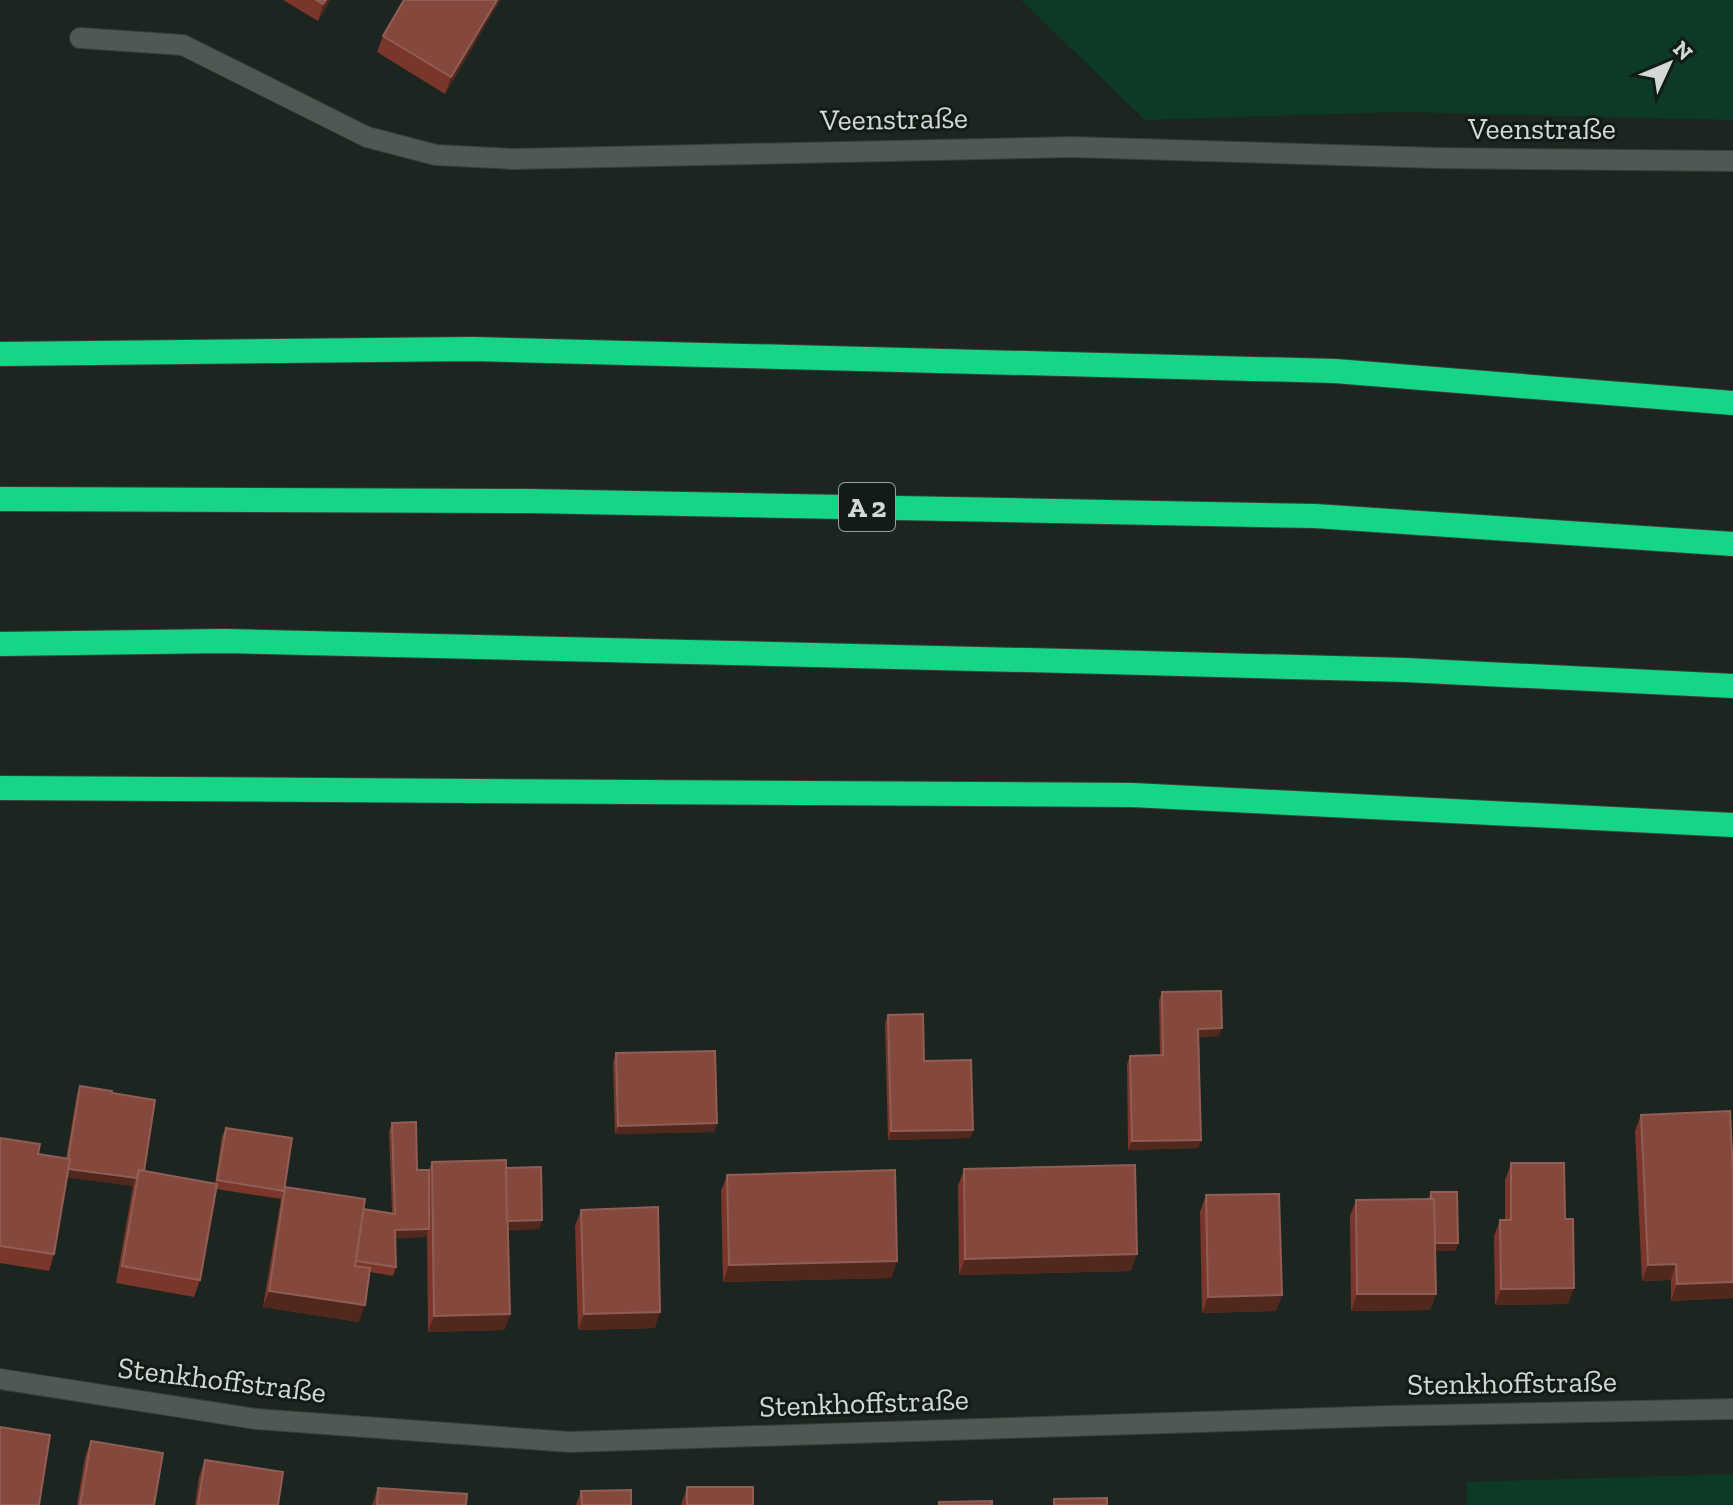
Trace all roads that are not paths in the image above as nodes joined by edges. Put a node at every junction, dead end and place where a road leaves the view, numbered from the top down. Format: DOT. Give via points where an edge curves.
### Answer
graph roads {
  1 [pos="80,38"];
  2 [pos="1733,161"];
  3 [pos="0,354"];
  4 [pos="1733,403"];
  5 [pos="0,499"];
  6 [pos="1733,544"];
  7 [pos="0,644"];
  8 [pos="1733,686"];
  9 [pos="0,788"];
  10 [pos="1733,825"];
  11 [pos="0,1379"];
  12 [pos="1733,1409"];
  1 -- 2 [label="street, Veenstraße" via="183,45 367,137 436,155 514,159 1072,147"];
  3 -- 4 [label="highway" via="473,349 1335,371"];
  5 -- 6 [label="highway, A 2" via="528,501 1315,516"];
  7 -- 8 [label="highway" via="225,641 1075,661"];
  9 -- 10 [label="highway" via="1132,795"];
  11 -- 12 [label="street, Stenkhoffstraße" via="256,1419 570,1442"];
}
